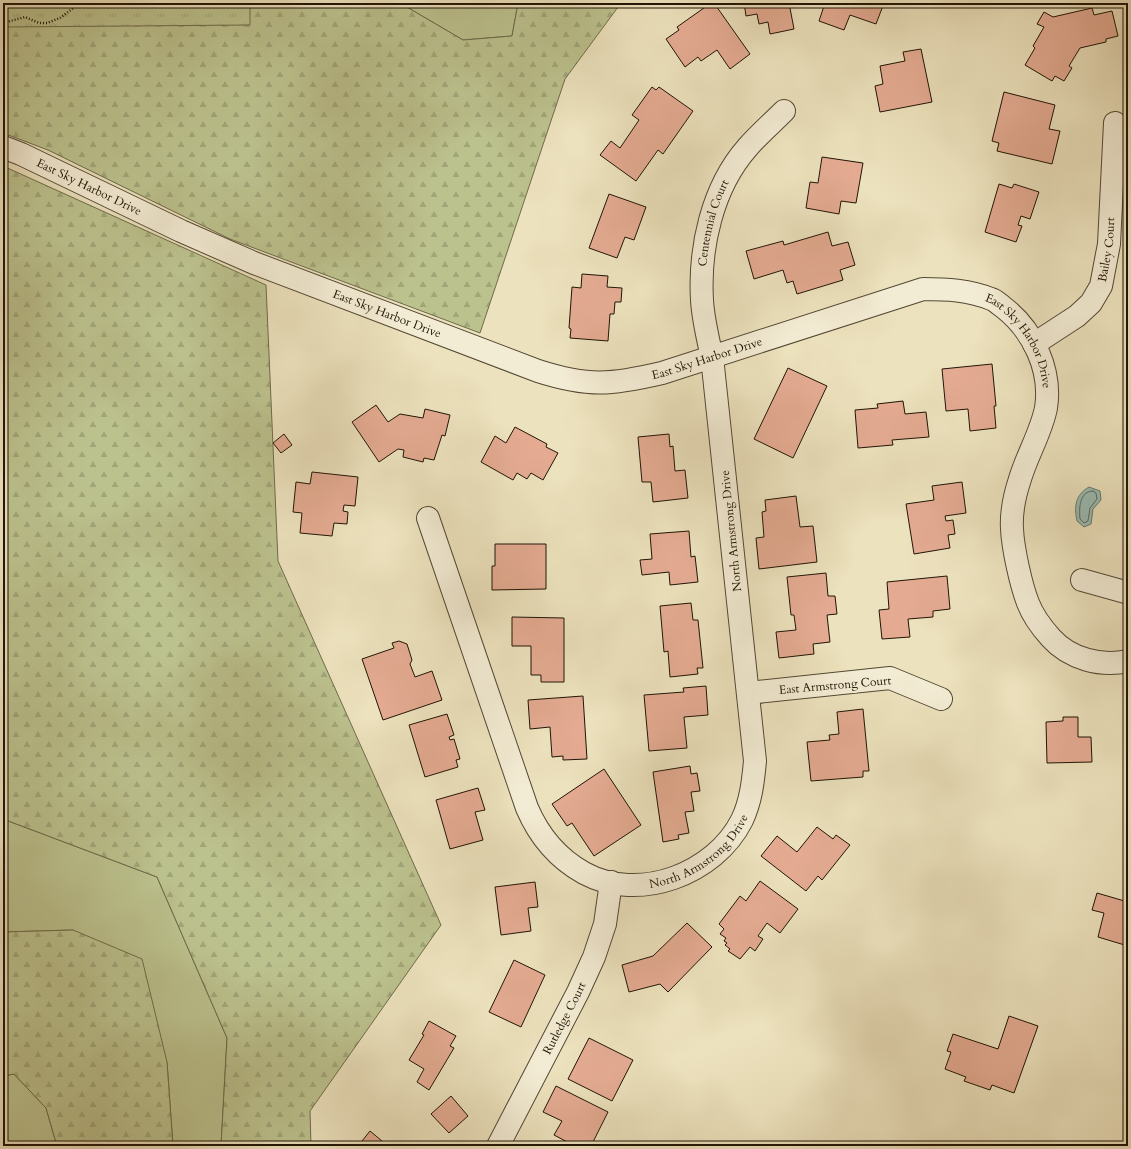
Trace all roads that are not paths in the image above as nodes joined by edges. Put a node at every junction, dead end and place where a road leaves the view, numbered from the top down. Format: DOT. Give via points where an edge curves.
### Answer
graph roads {
  1 [pos="784,110"];
  2 [pos="1115,122"];
  3 [pos="3,147"];
  4 [pos="1034,344"];
  5 [pos="712,357"];
  6 [pos="428,518"];
  7 [pos="1082,580"];
  8 [pos="1128,591"];
  9 [pos="1128,661"];
  10 [pos="748,693"];
  11 [pos="941,699"];
  12 [pos="611,882"];
  13 [pos="498,1146"];
  1 -- 5 [label="street, Centennial Court" via="742,154 718,195 709,222 702,262 702,301"];
  2 -- 4 [label="street, Bailey Court" via="1109,244 1101,286 1091,303 1077,316"];
  3 -- 5 [label="street, East Sky Harbor Drive" via="219,248 563,379 589,383 628,381 662,374"];
  4 -- 5 [label="street, East Sky Harbor Drive" via="1017,318 993,299 973,292 923,289"];
  4 -- 9 [label="street, East Sky Harbor Drive" via="1043,364 1047,386 1046,408 1020,479 1014,503 1012,529 1028,603 1040,626 1056,644 1074,656 1095,662"];
  5 -- 10 [label="street, North Armstrong Drive"];
  6 -- 12 [label="street, North Armstrong Drive" via="524,801 535,826 564,859 585,873"];
  7 -- 8 [label="street"];
  10 -- 11 [label="street, East Armstrong Court" via="890,678"];
  10 -- 12 [label="street, North Armstrong Drive" via="755,761 754,776 747,807 732,835 707,861 670,880 639,885"];
  12 -- 13 [label="street, Rutledge Court" via="604,924 594,957"];
}
